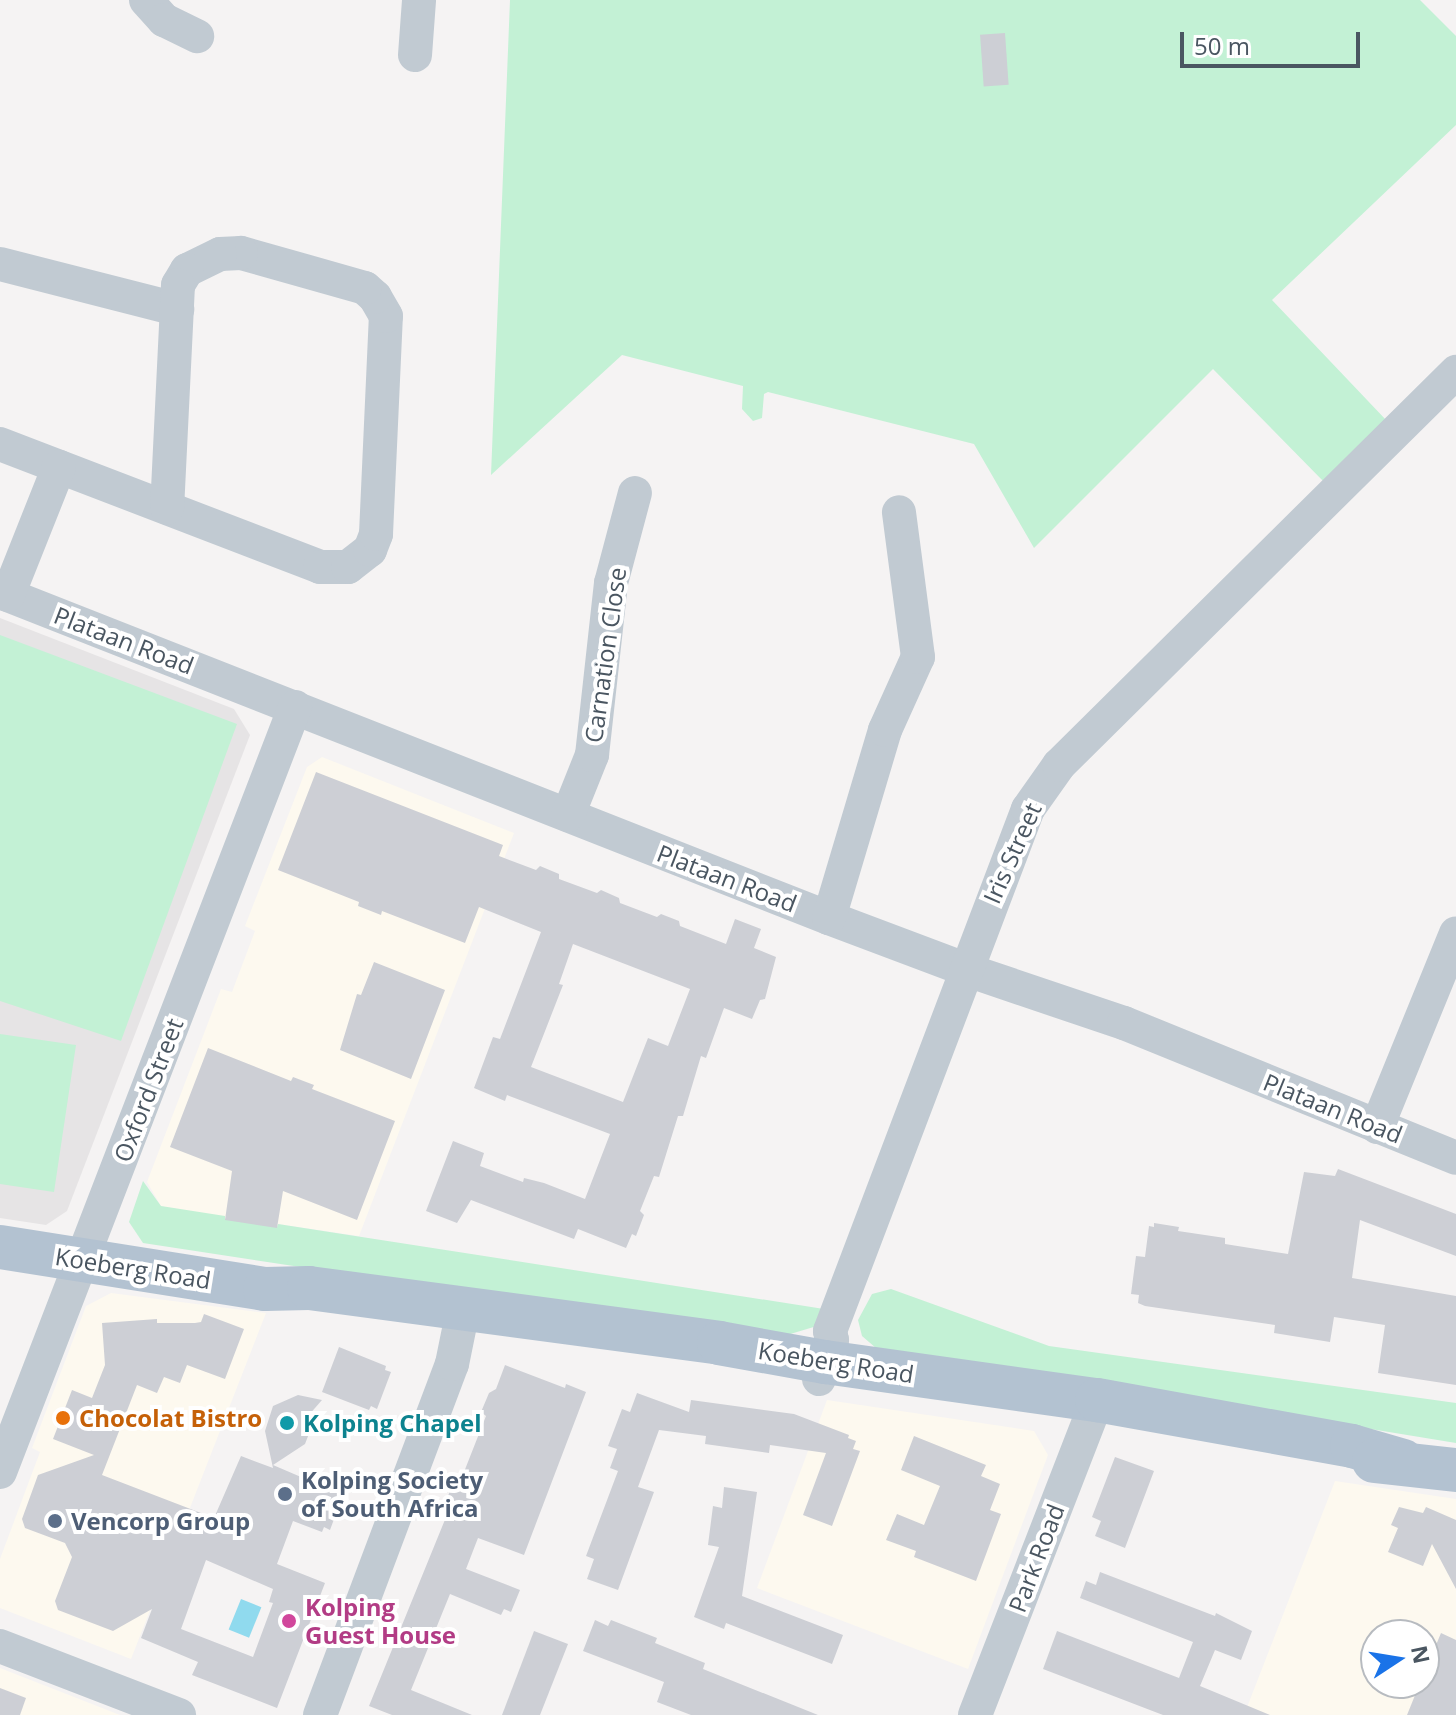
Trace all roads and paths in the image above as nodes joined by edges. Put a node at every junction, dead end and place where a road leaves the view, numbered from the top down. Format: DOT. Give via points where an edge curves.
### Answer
graph roads {
  1 [pos="146,0"];
  2 [pos="419,0"];
  3 [pos="197,36"];
  4 [pos="415,55"];
  5 [pos="0,264"];
  6 [pos="177,309"];
  7 [pos="1456,372"];
  8 [pos="0,444"];
  9 [pos="59,467"];
  10 [pos="635,493"];
  11 [pos="167,508"];
  12 [pos="899,512"];
  13 [pos="4,594"];
  14 [pos="295,707"];
  15 [pos="568,815"];
  16 [pos="829,918"];
  17 [pos="1456,933"];
  18 [pos="967,970"];
  19 [pos="1377,1127"];
  20 [pos="1456,1158"];
  21 [pos="0,1247"];
  22 [pos="82,1261"];
  23 [pos="462,1317"];
  24 [pos="822,1371"];
  25 [pos="1094,1408"];
  26 [pos="1456,1470"];
  27 [pos="0,1472"];
  28 [pos="0,1646"];
  29 [pos="179,1715"];
  30 [pos="320,1715"];
  31 [pos="975,1715"];
  1 -- 3 [label="street" via="164,20"];
  2 -- 4 [label="street"];
  5 -- 6 [label="street"];
  6 -- 11 [label="street"];
  6 -- 11 [label="street" via="178,285 187,270 220,254 241,253 365,288 375,297 386,316 376,534 359,561 348,567 320,567"];
  7 -- 18 [label="street, Iris Street" via="1059,765 1028,809"];
  8 -- 9 [label="street"];
  9 -- 11 [label="street"];
  9 -- 13 [label="street"];
  10 -- 15 [label="street, Carnation Close" via="611,583 592,755"];
  12 -- 16 [label="street" via="918,657 885,730"];
  13 -- 14 [label="street, Plataan Road"];
  14 -- 15 [label="street, Plataan Road"];
  14 -- 22 [label="street, Oxford Street"];
  15 -- 16 [label="street, Plataan Road"];
  16 -- 18 [label="street, Plataan Road"];
  17 -- 19 [label="street"];
  18 -- 19 [label="street, Plataan Road" via="1124,1023"];
  18 -- 24 [label="street, Iris Street" via="830,1331"];
  19 -- 20 [label="street, Plataan Road"];
  21 -- 22 [label="main road, Koeberg Road"];
  22 -- 23 [label="main road, Koeberg Road" via="265,1289 306,1302"];
  22 -- 27 [label="street, Oxford Street"];
  23 -- 24 [label="main road, Koeberg Road"];
  23 -- 30 [label="street" via="452,1364"];
  24 -- 25 [label="main road, Koeberg Road"];
  25 -- 26 [label="main road, Koeberg Road" via="1352,1446"];
  25 -- 31 [label="street, Park Road"];
  28 -- 29 [label="street"];
}
